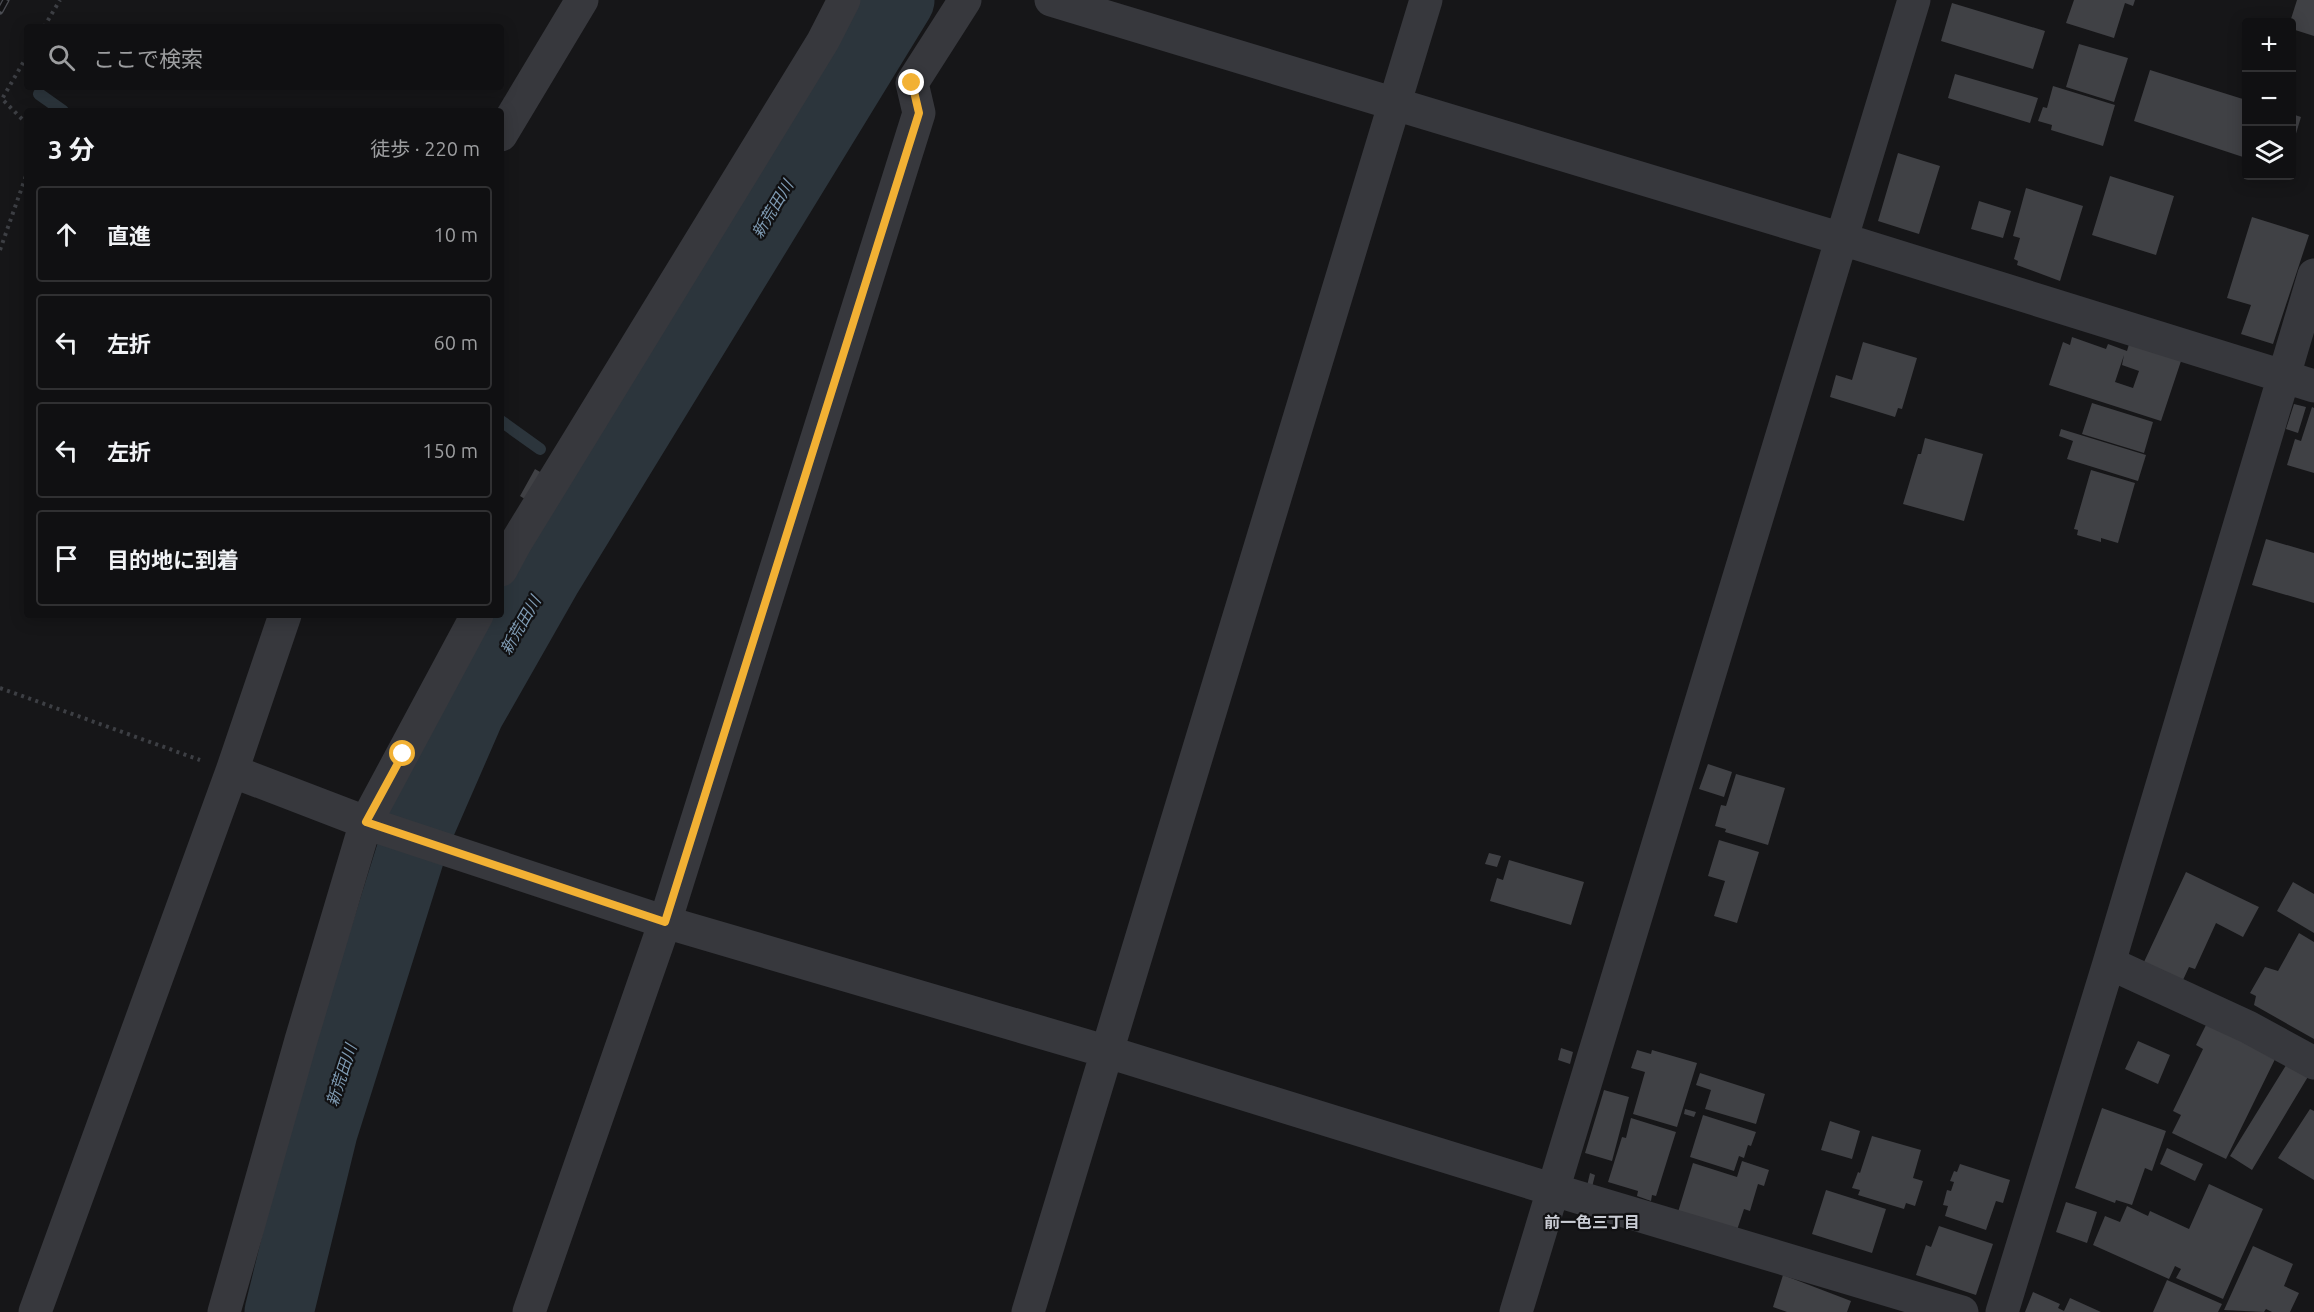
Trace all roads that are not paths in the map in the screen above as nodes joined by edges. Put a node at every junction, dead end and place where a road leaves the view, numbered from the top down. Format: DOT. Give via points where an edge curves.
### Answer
graph roads {
  1 [pos="582,0"];
  2 [pos="844,0"];
  3 [pos="965,0"];
  4 [pos="1051,0"];
  5 [pos="1426,0"];
  6 [pos="1914,0"];
  7 [pos="1394,104"];
  8 [pos="504,130"];
  9 [pos="1842,239"];
  10 [pos="2314,275"];
  11 [pos="2283,377"];
  12 [pos="2314,386"];
  13 [pos="504,565"];
  14 [pos="284,618"];
  15 [pos="476,618"];
  16 [pos="231,771"];
  17 [pos="372,825"];
  18 [pos="665,922"];
  19 [pos="2109,963"];
  20 [pos="1108,1052"];
  21 [pos="2314,1063"];
  22 [pos="1554,1190"];
  23 [pos="35,1312"];
  24 [pos="224,1312"];
  25 [pos="529,1312"];
  26 [pos="1028,1312"];
  27 [pos="1516,1312"];
  28 [pos="1962,1312"];
  29 [pos="2002,1312"];
  1 -- 8 [label="street"];
  2 -- 13 [label="street"];
  3 -- 18 [label="street" via="912,83 919,113"];
  4 -- 7 [label="street"];
  5 -- 7 [label="street"];
  6 -- 9 [label="street"];
  7 -- 9 [label="street"];
  7 -- 20 [label="street"];
  9 -- 11 [label="street"];
  9 -- 22 [label="street"];
  10 -- 11 [label="street"];
  11 -- 12 [label="street"];
  11 -- 19 [label="street"];
  14 -- 16 [label="street"];
  15 -- 17 [label="street"];
  16 -- 17 [label="street"];
  16 -- 23 [label="street"];
  17 -- 18 [label="street"];
  17 -- 24 [label="street" via="304,1029"];
  18 -- 20 [label="street"];
  18 -- 25 [label="street"];
  19 -- 21 [label="street" via="2248,1027"];
  19 -- 29 [label="street"];
  20 -- 22 [label="street"];
  20 -- 26 [label="street"];
  22 -- 27 [label="street"];
  22 -- 28 [label="street"];
}
